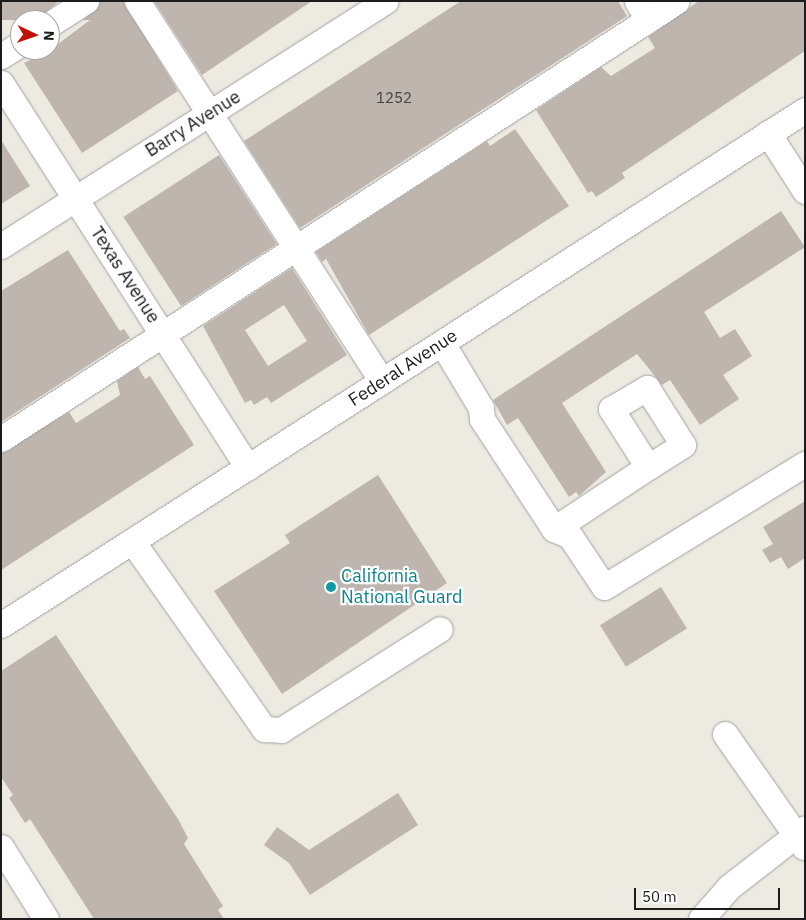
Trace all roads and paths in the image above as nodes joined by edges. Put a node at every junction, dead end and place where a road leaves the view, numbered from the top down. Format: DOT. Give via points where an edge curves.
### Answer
graph roads {
  1 [pos="86,1"];
  2 [pos="137,1"];
  3 [pos="385,1"];
  4 [pos="677,1"];
  5 [pos="643,10"];
  6 [pos="60,18"];
  7 [pos="1,83"];
  8 [pos="210,114"];
  9 [pos="803,115"];
  10 [pos="768,133"];
  11 [pos="805,191"];
  12 [pos="74,198"];
  13 [pos="1,246"];
  14 [pos="297,246"];
  15 [pos="164,336"];
  16 [pos="442,343"];
  17 [pos="382,381"];
  18 [pos="1,439"];
  19 [pos="805,464"];
  20 [pos="648,467"];
  21 [pos="248,468"];
  22 [pos="554,529"];
  23 [pos="132,541"];
  24 [pos="1,625"];
  25 [pos="440,629"];
  26 [pos="725,734"];
  27 [pos="802,836"];
  28 [pos="1,847"];
  29 [pos="46,919"];
  30 [pos="701,919"];
  1 -- 6 [label="street"];
  2 -- 8 [label="street"];
  3 -- 8 [label="street, Barry Avenue"];
  4 -- 5 [label="street"];
  5 -- 14 [label="street"];
  7 -- 12 [label="street, Texas Avenue"];
  8 -- 12 [label="street, Barry Avenue"];
  8 -- 14 [label="street"];
  9 -- 10 [label="street, Federal Avenue"];
  10 -- 11 [label="street"];
  10 -- 16 [label="street, Federal Avenue"];
  12 -- 13 [label="street, Barry Avenue"];
  12 -- 15 [label="street, Texas Avenue"];
  14 -- 15 [label="street"];
  14 -- 17 [label="street"];
  15 -- 18 [label="street"];
  15 -- 21 [label="street, Texas Avenue"];
  16 -- 17 [label="street, Federal Avenue"];
  16 -- 22 [label="street" via="481,408 482,420"];
  17 -- 21 [label="street, Federal Avenue"];
  19 -- 22 [label="street" via="604,587 570,536"];
  20 -- 22 [label="street"];
  21 -- 23 [label="street, Federal Avenue"];
  23 -- 24 [label="street, Federal Avenue"];
  23 -- 25 [label="street" via="264,729 281,730"];
  26 -- 27 [label="street"];
  27 -- 30 [label="street" via="729,887"];
  28 -- 29 [label="street"];
}
